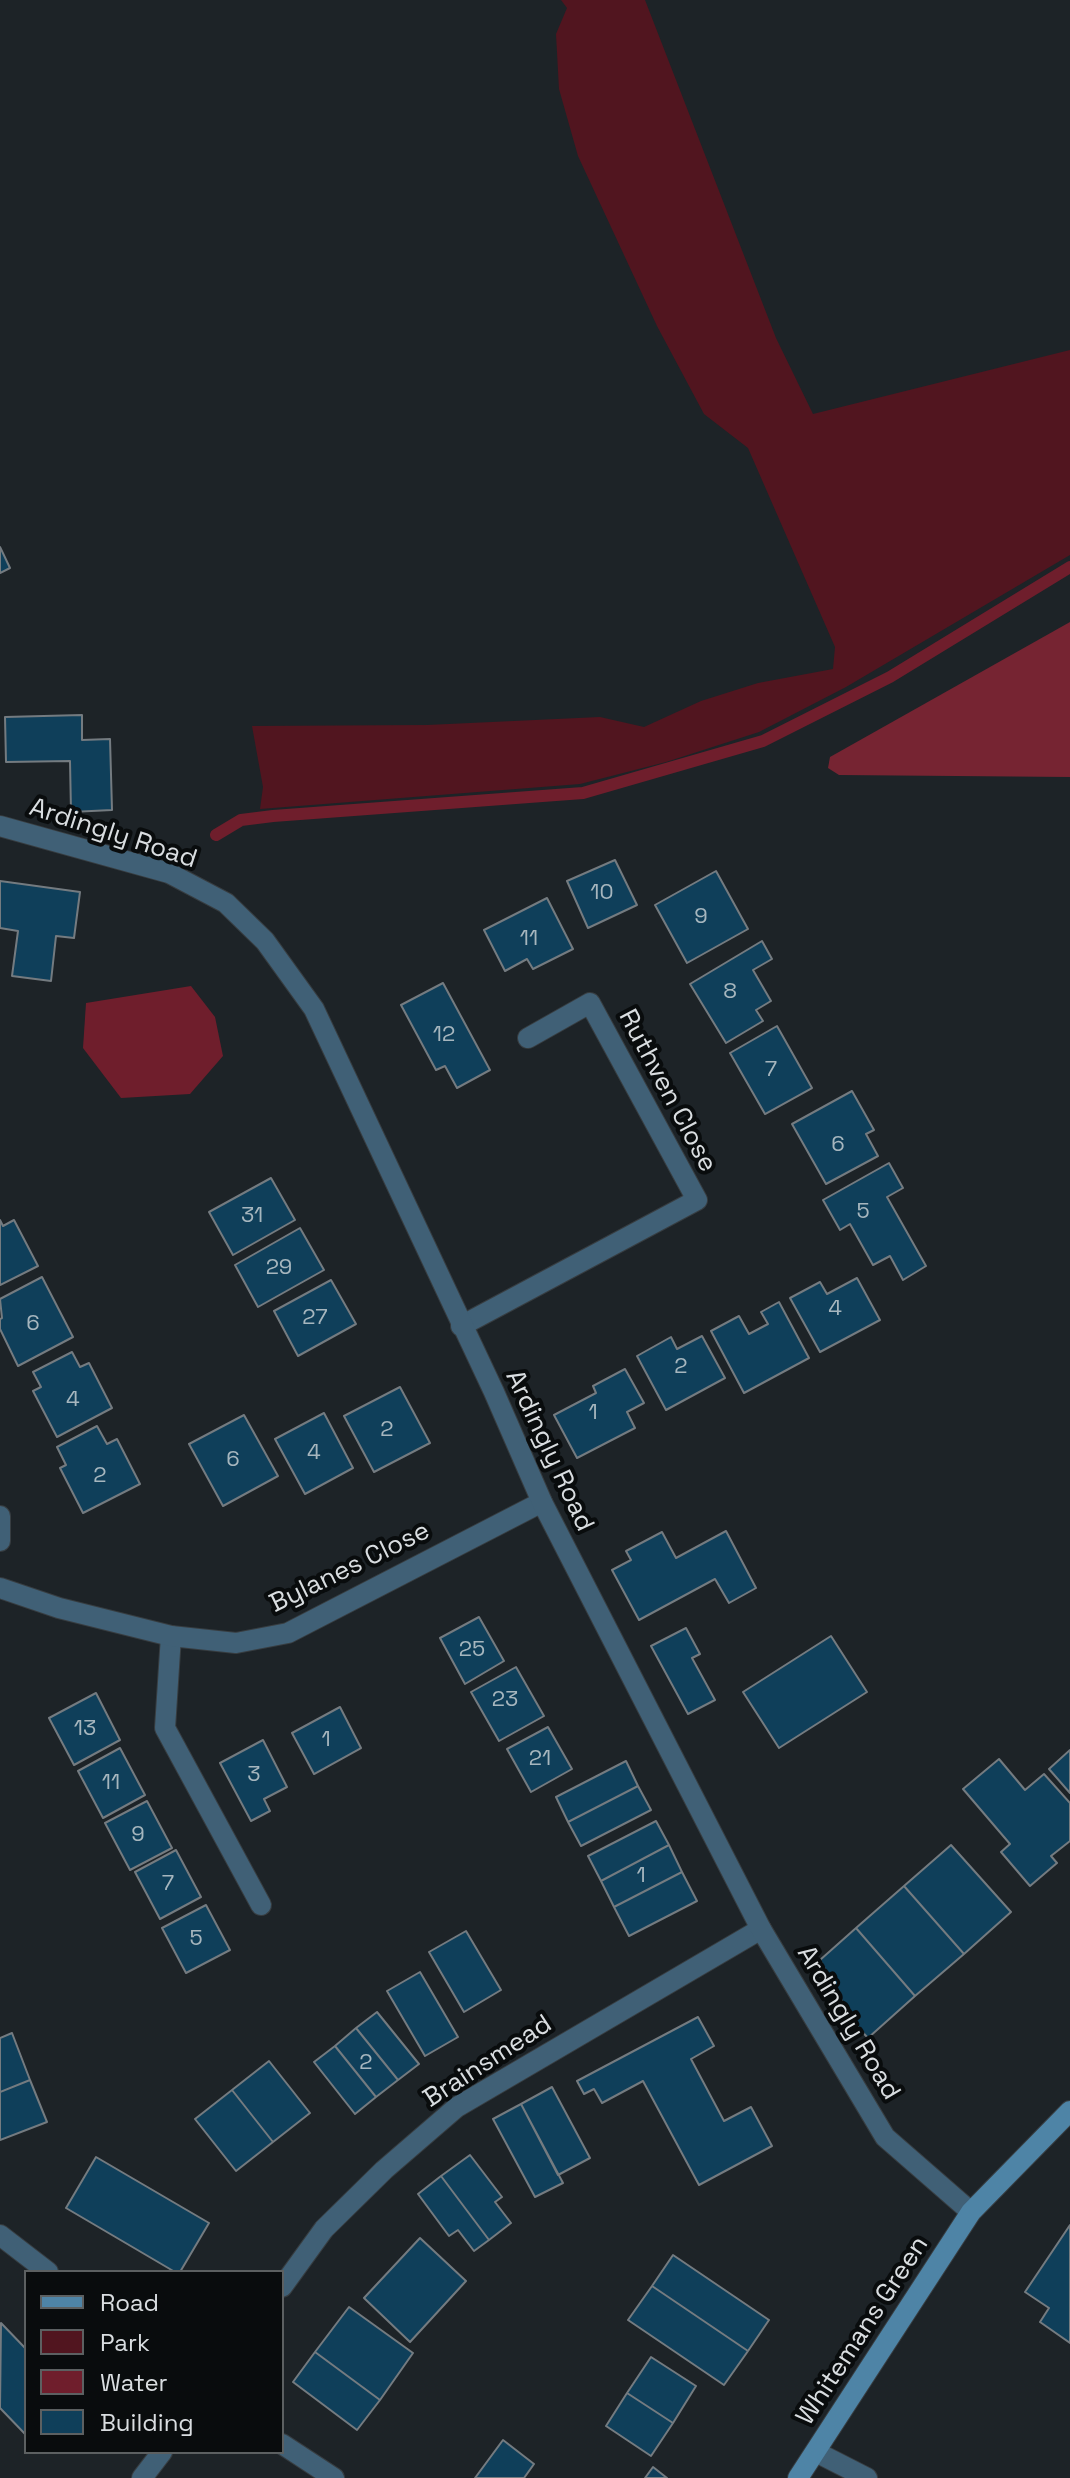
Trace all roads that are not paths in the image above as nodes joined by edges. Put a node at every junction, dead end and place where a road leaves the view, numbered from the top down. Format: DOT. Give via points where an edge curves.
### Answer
graph roads {
  1 [pos="0,826"];
  2 [pos="528,1038"];
  3 [pos="461,1326"];
  4 [pos="542,1502"];
  5 [pos="0,1516"];
  6 [pos="0,1541"];
  7 [pos="0,1588"];
  8 [pos="171,1636"];
  9 [pos="261,1905"];
  10 [pos="761,1929"];
  11 [pos="1070,2111"];
  12 [pos="971,2212"];
  13 [pos="0,2235"];
  14 [pos="45,2270"];
  15 [pos="284,2284"];
  16 [pos="284,2445"];
  17 [pos="816,2452"];
  18 [pos="160,2454"];
  19 [pos="142,2478"];
  20 [pos="334,2478"];
  21 [pos="798,2478"];
  22 [pos="867,2478"];
  1 -- 3 [label="street, Ardingly Road" via="169,873 226,903 265,941 314,1009"];
  2 -- 3 [label="street, Ruthven Close" via="590,1003 697,1200"];
  3 -- 4 [label="street, Ardingly Road"];
  4 -- 8 [label="street, Bylanes Close" via="288,1633 236,1643"];
  4 -- 10 [label="street, Ardingly Road"];
  5 -- 6 [label="street"];
  7 -- 8 [label="street, Bylanes Close"];
  8 -- 9 [label="street" via="165,1728"];
  10 -- 12 [label="street, Ardingly Road" via="885,2137"];
  10 -- 15 [label="street, Brainsmead" via="457,2107 324,2229"];
  11 -- 12 [label="main road, Whitemans Green"];
  12 -- 17 [label="main road, Whitemans Green"];
  13 -- 14 [label="street"];
  16 -- 20 [label="street"];
  17 -- 21 [label="main road, Whitemans Green"];
  17 -- 22 [label="street"];
  18 -- 19 [label="street"];
}
